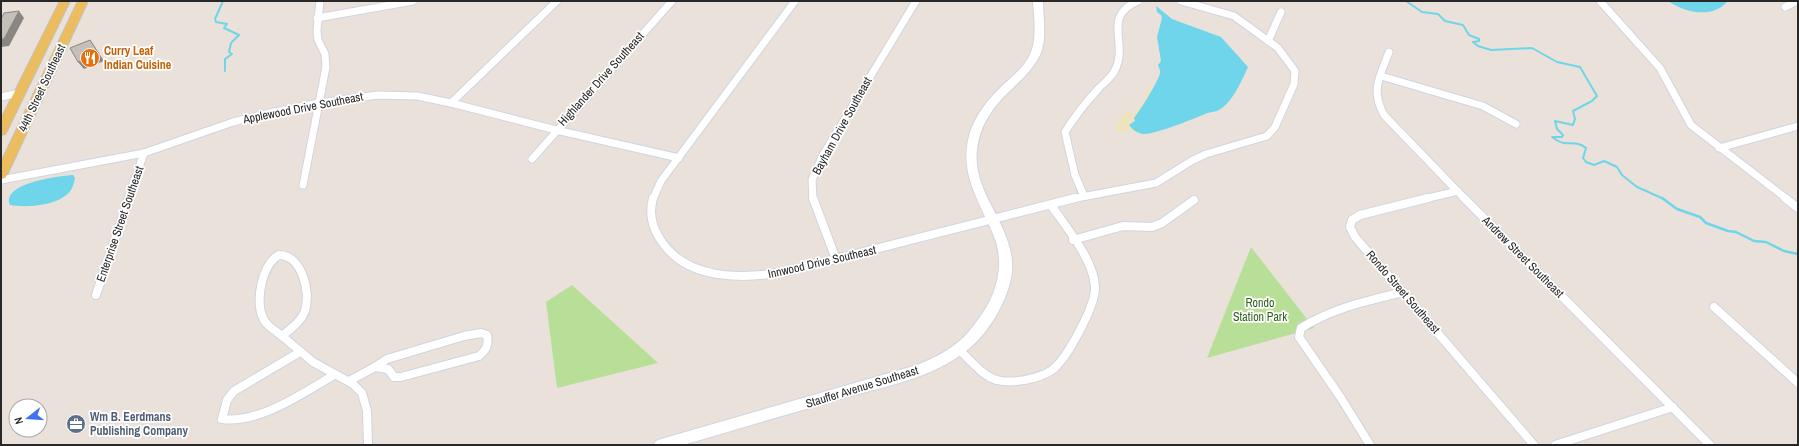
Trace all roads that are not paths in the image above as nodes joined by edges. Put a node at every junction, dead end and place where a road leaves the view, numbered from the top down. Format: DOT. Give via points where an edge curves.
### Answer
graph roads {
  1 [pos="65,1"];
  2 [pos="83,1"];
  3 [pos="320,1"];
  4 [pos="413,1"];
  5 [pos="557,1"];
  6 [pos="672,1"];
  7 [pos="795,1"];
  8 [pos="916,1"];
  9 [pos="1038,1"];
  10 [pos="1138,1"];
  11 [pos="1181,1"];
  12 [pos="1600,1"];
  13 [pos="1797,1"];
  14 [pos="1785,7"];
  15 [pos="1281,12"];
  16 [pos="317,18"];
  17 [pos="1268,41"];
  18 [pos="1389,52"];
  19 [pos="1381,76"];
  20 [pos="20,93"];
  21 [pos="1,97"];
  22 [pos="319,103"];
  23 [pos="451,104"];
  24 [pos="33,108"];
  25 [pos="1516,124"];
  26 [pos="1798,126"];
  27 [pos="556,130"];
  28 [pos="1,131"];
  29 [pos="1719,148"];
  30 [pos="144,153"];
  31 [pos="679,158"];
  32 [pos="532,159"];
  33 [pos="1,175"];
  34 [pos="1,180"];
  35 [pos="303,185"];
  36 [pos="1458,191"];
  37 [pos="1084,196"];
  38 [pos="1194,200"];
  39 [pos="1051,205"];
  40 [pos="1798,208"];
  41 [pos="992,220"];
  42 [pos="1073,240"];
  43 [pos="836,259"];
  44 [pos="1403,292"];
  45 [pos="96,295"];
  46 [pos="1714,307"];
  47 [pos="282,336"];
  48 [pos="959,350"];
  49 [pos="300,352"];
  50 [pos="375,367"];
  51 [pos="334,375"];
  52 [pos="349,381"];
  53 [pos="1798,383"];
  54 [pos="1673,407"];
  55 [pos="368,445"];
  56 [pos="661,445"];
  57 [pos="1370,445"];
  58 [pos="1534,445"];
  59 [pos="1555,445"];
  60 [pos="1710,445"];
  1 -- 20 [label="main road, 44th Street Southeast"];
  2 -- 24 [label="main road, 44th Street Southeast"];
  3 -- 16 [label="street"];
  4 -- 16 [label="street"];
  5 -- 23 [label="street"];
  6 -- 27 [label="street, Highlander Drive Southeast"];
  7 -- 31 [label="street, Innwood Drive Southeast"];
  8 -- 43 [label="street, Bayham Drive Southeast" via="821,160 812,180 813,202"];
  9 -- 41 [label="street, Stauffer Avenue Southeast" via="1040,37 1036,52 1027,67 986,112 977,128 972,146 974,180"];
  10 -- 37 [label="street" via="1122,11 1117,22 1120,48 1115,70 1082,107 1065,132 1075,175"];
  11 -- 17 [label="street, Innwood Drive Southeast" via="1234,16"];
  12 -- 29 [label="street" via="1660,68 1690,125"];
  13 -- 14 [label="street"];
  15 -- 17 [label="street"];
  16 -- 22 [label="street" via="319,42 326,58"];
  17 -- 37 [label="street, Innwood Drive Southeast" via="1278,48 1295,71 1294,84 1275,127 1267,136 1206,154 1156,183"];
  18 -- 19 [label="street, Andrew Street Southeast"];
  19 -- 25 [label="street" via="1483,106"];
  19 -- 36 [label="street, Andrew Street Southeast" via="1376,95 1384,115"];
  20 -- 21 [label="street"];
  20 -- 24 [label="main road" via="20,108"];
  20 -- 28 [label="main road, 44th Street Southeast"];
  22 -- 23 [label="street, Applewood Drive Southeast" via="399,95 417,96"];
  22 -- 30 [label="street, Applewood Drive Southeast" via="233,122"];
  22 -- 35 [label="street"];
  23 -- 27 [label="street, Applewood Drive Southeast"];
  24 -- 33 [label="main road, 44th Street Southeast"];
  26 -- 29 [label="street"];
  27 -- 31 [label="street, Applewood Drive Southeast"];
  27 -- 32 [label="street, Highlander Drive Southeast"];
  29 -- 40 [label="street"];
  30 -- 34 [label="street, Applewood Drive Southeast"];
  30 -- 45 [label="street, Enterprise Street Southeast"];
  31 -- 43 [label="street, Innwood Drive Southeast" via="661,181 652,202 651,215 654,229 662,243 686,264 705,272 729,276 758,276"];
  36 -- 44 [label="street, Rondo Street Southeast" via="1360,215 1352,220 1350,226 1356,237"];
  36 -- 54 [label="street, Andrew Street Southeast"];
  37 -- 39 [label="street, Innwood Drive Southeast"];
  38 -- 42 [label="street" via="1162,223 1152,227 1123,226"];
  39 -- 41 [label="street, Innwood Drive Southeast"];
  39 -- 42 [label="street"];
  41 -- 43 [label="street, Innwood Drive Southeast"];
  41 -- 48 [label="street, Stauffer Avenue Southeast" via="1005,253 1003,290 991,315"];
  42 -- 48 [label="street" via="1090,270 1095,284 1095,294 1093,304 1059,365 1052,371 1020,380 994,380"];
  44 -- 57 [label="street" via="1329,312 1301,328 1299,336"];
  44 -- 58 [label="street, Rondo Street Southeast"];
  46 -- 53 [label="street"];
  47 -- 47 [label="street" via="268,325 262,315 261,295 268,264 273,258 286,255 297,265 306,297 302,317"];
  47 -- 49 [label="street"];
  48 -- 56 [label="street, Stauffer Avenue Southeast" via="921,370"];
  49 -- 51 [label="street"];
  49 -- 51 [label="street" via="234,391 227,400 222,419 229,422 266,412"];
  50 -- 50 [label="street" via="387,359 464,336 481,333 487,335 489,341 487,350 479,356 401,376 394,376 388,369"];
  50 -- 52 [label="street"];
  51 -- 52 [label="street"];
  52 -- 55 [label="street" via="363,393 368,414"];
  54 -- 59 [label="street"];
  54 -- 60 [label="street, Andrew Street Southeast"];
}
